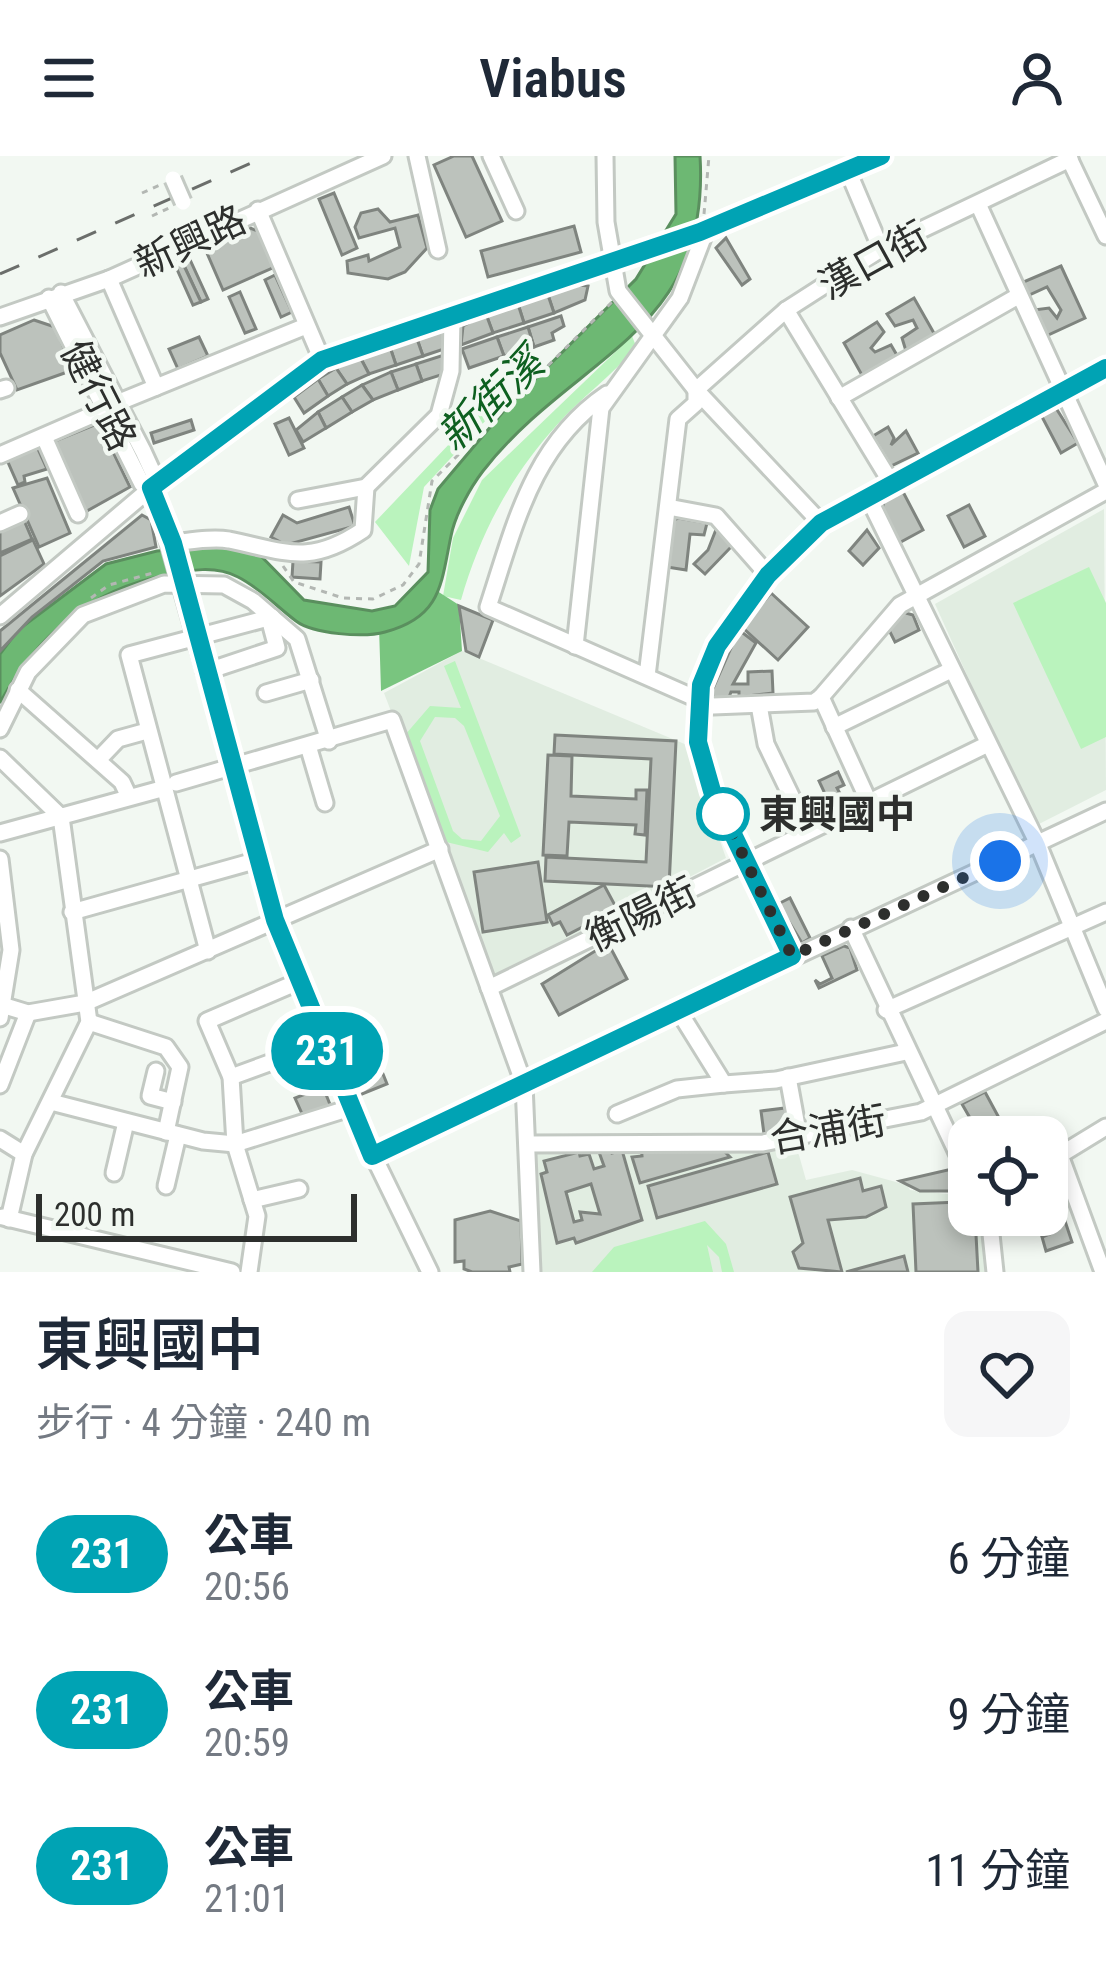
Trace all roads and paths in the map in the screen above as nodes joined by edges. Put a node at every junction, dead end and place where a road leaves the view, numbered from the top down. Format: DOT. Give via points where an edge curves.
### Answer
graph roads {
  1 [pos="382,156"];
  2 [pos="417,156"];
  3 [pos="491,156"];
  4 [pos="605,156"];
  5 [pos="709,156"];
  6 [pos="881,156"];
  7 [pos="1069,158"];
  8 [pos="848,171"];
  9 [pos="173,179"];
  10 [pos="142,193"];
  11 [pos="183,202"];
  12 [pos="979,206"];
  13 [pos="258,211"];
  14 [pos="516,211"];
  15 [pos="152,216"];
  16 [pos="703,231"];
  17 [pos="1106,236"];
  18 [pos="880,249"];
  19 [pos="438,250"];
  20 [pos="611,263"];
  21 [pos="109,279"];
  22 [pos="616,296"];
  23 [pos="1018,296"];
  24 [pos="54,299"];
  25 [pos="786,310"];
  26 [pos="452,316"];
  27 [pos="0,322"];
  28 [pos="306,326"];
  29 [pos="648,332"];
  30 [pos="322,360"];
  31 [pos="1106,368"];
  32 [pos="156,387"];
  33 [pos="696,390"];
  34 [pos="1061,392"];
  35 [pos="608,394"];
  36 [pos="839,398"];
  37 [pos="112,406"];
  38 [pos="44,436"];
  39 [pos="0,454"];
  40 [pos="892,484"];
  41 [pos="366,487"];
  42 [pos="151,488"];
  43 [pos="1106,488"];
  44 [pos="869,499"];
  45 [pos="298,500"];
  46 [pos="668,507"];
  47 [pos="20,514"];
  48 [pos="78,514"];
  49 [pos="0,523"];
  50 [pos="821,523"];
  51 [pos="173,545"];
  52 [pos="276,554"];
  53 [pos="768,575"];
  54 [pos="182,583"];
  55 [pos="918,598"];
  56 [pos="0,616"];
  57 [pos="271,617"];
  58 [pos="195,637"];
  59 [pos="575,646"];
  60 [pos="205,671"];
  61 [pos="949,671"];
  62 [pos="646,676"];
  63 [pos="311,680"];
  64 [pos="18,690"];
  65 [pos="266,693"];
  66 [pos="699,696"];
  67 [pos="821,697"];
  68 [pos="759,705"];
  69 [pos="834,727"];
  70 [pos="0,729"];
  71 [pos="147,731"];
  72 [pos="329,741"];
  73 [pos="986,745"];
  74 [pos="309,748"];
  75 [pos="0,758"];
  76 [pos="98,760"];
  77 [pos="232,769"];
  78 [pos="171,785"];
  79 [pos="129,797"];
  80 [pos="869,802"];
  81 [pos="325,803"];
  82 [pos="1106,812"];
  83 [pos="61,817"];
  84 [pos="808,831"];
  85 [pos="0,833"];
  86 [pos="1038,844"];
  87 [pos="440,849"];
  88 [pos="0,859"];
  89 [pos="258,860"];
  90 [pos="746,862"];
  91 [pos="189,880"];
  92 [pos="73,912"];
  93 [pos="1106,912"];
  94 [pos="275,920"];
  95 [pos="851,928"];
  96 [pos="1070,928"];
  97 [pos="208,951"];
  98 [pos="792,956"];
  99 [pos="300,981"];
  100 [pos="489,988"];
  101 [pos="85,1003"];
  102 [pos="1106,1009"];
  103 [pos="678,1010"];
  104 [pos="886,1010"];
  105 [pos="2,1012"];
  106 [pos="28,1012"];
  107 [pos="89,1022"];
  108 [pos="1106,1022"];
  109 [pos="906,1052"];
  110 [pos="284,1058"];
  111 [pos="156,1071"];
  112 [pos="231,1077"];
  113 [pos="788,1077"];
  114 [pos="0,1084"];
  115 [pos="524,1084"];
  116 [pos="724,1084"];
  117 [pos="51,1102"];
  118 [pos="173,1102"];
  119 [pos="350,1108"];
  120 [pos="934,1108"];
  121 [pos="617,1114"];
  122 [pos="126,1122"];
  123 [pos="1106,1127"];
  124 [pos="172,1134"];
  125 [pos="948,1136"];
  126 [pos="799,1137"];
  127 [pos="0,1139"];
  128 [pos="236,1144"];
  129 [pos="529,1144"];
  130 [pos="1068,1150"];
  131 [pos="24,1154"];
  132 [pos="372,1156"];
  133 [pos="114,1173"];
  134 [pos="166,1186"];
  135 [pos="299,1190"];
  136 [pos="1068,1191"];
  137 [pos="252,1200"];
  138 [pos="4,1217"];
  139 [pos="991,1236"];
  140 [pos="232,1272"];
  141 [pos="249,1272"];
  142 [pos="430,1272"];
  143 [pos="532,1272"];
  144 [pos="994,1272"];
  145 [pos="1103,1272"];
  1 -- 13 [label="street, 新興路"];
  2 -- 19 [label="street"];
  3 -- 14 [label="street"];
  4 -- 20 [label="street"];
  5 -- 16 [label="path"];
  6 -- 8 [label="street"];
  7 -- 12 [label="street, 漢口街"];
  7 -- 17 [label="street"];
  8 -- 16 [label="street"];
  8 -- 18 [label="street"];
  9 -- 10 [label="path"];
  9 -- 11 [label="street, bridge"];
  11 -- 15 [label="path"];
  12 -- 18 [label="street, 漢口街"];
  12 -- 23 [label="street"];
  13 -- 21 [label="street, 新興路"];
  13 -- 28 [label="street"];
  16 -- 20 [label="street"];
  16 -- 29 [label="street" via="680,298"];
  18 -- 25 [label="street, 漢口街"];
  20 -- 22 [label="street"];
  20 -- 26 [label="street"];
  21 -- 24 [label="street, 新興路"];
  21 -- 32 [label="street"];
  22 -- 29 [label="street"];
  22 -- 52 [label="path" via="432,481 419,564 403,585 373,599 317,594 294,582"];
  23 -- 34 [label="street"];
  23 -- 36 [label="street"];
  24 -- 27 [label="street, 新興路"];
  24 -- 37 [label="street, 健行路"];
  25 -- 33 [label="street, 漢口街"];
  25 -- 36 [label="street"];
  26 -- 30 [label="street"];
  26 -- 41 [label="street" via="451,371 439,415"];
  28 -- 30 [label="street"];
  28 -- 32 [label="street"];
  29 -- 33 [label="street"];
  29 -- 35 [label="street"];
  30 -- 42 [label="street"];
  31 -- 34 [label="street"];
  32 -- 37 [label="street"];
  33 -- 46 [label="street" via="696,403 678,419"];
  33 -- 50 [label="street"];
  34 -- 40 [label="street"];
  34 -- 43 [label="street"];
  35 -- 59 [label="street"];
  35 -- 59 [label="street" via="558,436 538,466 488,607"];
  36 -- 40 [label="street"];
  37 -- 38 [label="street"];
  37 -- 42 [label="street, 健行路" via="154,476"];
  38 -- 39 [label="street"];
  38 -- 48 [label="street"];
  40 -- 44 [label="street"];
  41 -- 45 [label="street"];
  41 -- 52 [label="street" via="363,530 316,554"];
  42 -- 51 [label="street, 健行路"];
  42 -- 56 [label="street"];
  43 -- 55 [label="street"];
  44 -- 50 [label="street"];
  44 -- 55 [label="street"];
  46 -- 53 [label="street" via="716,516"];
  46 -- 62 [label="street"];
  47 -- 49 [label="street"];
  50 -- 53 [label="street"];
  51 -- 52 [label="street" via="224,539"];
  51 -- 54 [label="street, 健行路"];
  53 -- 66 [label="street" via="717,646"];
  54 -- 57 [label="street" via="224,585"];
  54 -- 58 [label="street"];
  54 -- 64 [label="street" via="83,615"];
  55 -- 61 [label="street"];
  55 -- 67 [label="street" via="886,618"];
  57 -- 58 [label="street"];
  57 -- 60 [label="street" via="277,648"];
  57 -- 63 [label="street" via="297,639"];
  58 -- 60 [label="street"];
  58 -- 71 [label="street" via="128,655"];
  59 -- 62 [label="street"];
  60 -- 77 [label="street"];
  61 -- 69 [label="street"];
  61 -- 73 [label="street"];
  62 -- 66 [label="street"];
  63 -- 65 [label="street"];
  63 -- 72 [label="street"];
  64 -- 70 [label="street"];
  64 -- 76 [label="street"];
  66 -- 68 [label="street" via="713,706"];
  66 -- 90 [label="street" via="707,775"];
  67 -- 68 [label="street"];
  67 -- 69 [label="street"];
  68 -- 84 [label="street" via="766,744"];
  69 -- 80 [label="street"];
  71 -- 76 [label="street" via="118,739"];
  71 -- 78 [label="street"];
  72 -- 74 [label="street"];
  72 -- 87 [label="street" via="392,720"];
  73 -- 80 [label="street, 衡陽街"];
  73 -- 86 [label="street"];
  74 -- 77 [label="street"];
  74 -- 81 [label="street"];
  75 -- 83 [label="street"];
  76 -- 79 [label="street"];
  77 -- 78 [label="street"];
  77 -- 89 [label="street"];
  78 -- 79 [label="street"];
  78 -- 91 [label="street"];
  79 -- 83 [label="street"];
  80 -- 84 [label="street, 衡陽街"];
  82 -- 86 [label="street"];
  83 -- 85 [label="street"];
  83 -- 92 [label="street"];
  84 -- 90 [label="street, 衡陽街"];
  86 -- 95 [label="street"];
  86 -- 96 [label="street"];
  87 -- 94 [label="street"];
  87 -- 100 [label="street"];
  88 -- 105 [label="street" via="11,950"];
  89 -- 91 [label="street"];
  89 -- 94 [label="street"];
  90 -- 98 [label="street"];
  90 -- 100 [label="street, 衡陽街"];
  91 -- 92 [label="street"];
  91 -- 97 [label="street"];
  92 -- 101 [label="street"];
  93 -- 96 [label="street"];
  94 -- 97 [label="street"];
  94 -- 99 [label="street"];
  95 -- 98 [label="street"];
  95 -- 104 [label="street"];
  96 -- 102 [label="street"];
  96 -- 104 [label="street"];
  97 -- 101 [label="street"];
  98 -- 103 [label="street"];
  99 -- 112 [label="street" via="207,1021"];
  99 -- 119 [label="street"];
  100 -- 115 [label="street"];
  101 -- 106 [label="street"];
  101 -- 107 [label="street"];
  103 -- 115 [label="street"];
  103 -- 116 [label="street"];
  104 -- 109 [label="street"];
  105 -- 106 [label="street"];
  106 -- 114 [label="street"];
  107 -- 117 [label="street"];
  107 -- 118 [label="street" via="166,1047 181,1066"];
  108 -- 120 [label="street, 合浦街"];
  109 -- 113 [label="street"];
  109 -- 120 [label="street"];
  110 -- 112 [label="street"];
  111 -- 118 [label="street" via="150,1096"];
  112 -- 128 [label="street"];
  113 -- 116 [label="street"];
  113 -- 126 [label="street"];
  115 -- 129 [label="street"];
  115 -- 132 [label="street"];
  116 -- 121 [label="street" via="677,1088"];
  117 -- 122 [label="street"];
  117 -- 131 [label="street"];
  118 -- 124 [label="street"];
  119 -- 128 [label="street"];
  119 -- 132 [label="street"];
  120 -- 125 [label="street"];
  120 -- 126 [label="street, 合浦街"];
  122 -- 124 [label="street"];
  122 -- 133 [label="street"];
  123 -- 130 [label="street"];
  124 -- 128 [label="street"];
  124 -- 134 [label="street"];
  126 -- 129 [label="street, 合浦街"];
  127 -- 131 [label="street"];
  128 -- 137 [label="street"];
  129 -- 143 [label="street"];
  131 -- 138 [label="street"];
  132 -- 142 [label="street"];
  135 -- 137 [label="street"];
  136 -- 145 [label="street"];
  137 -- 141 [label="street"];
  138 -- 140 [label="street"];
  139 -- 144 [label="street"];
}
